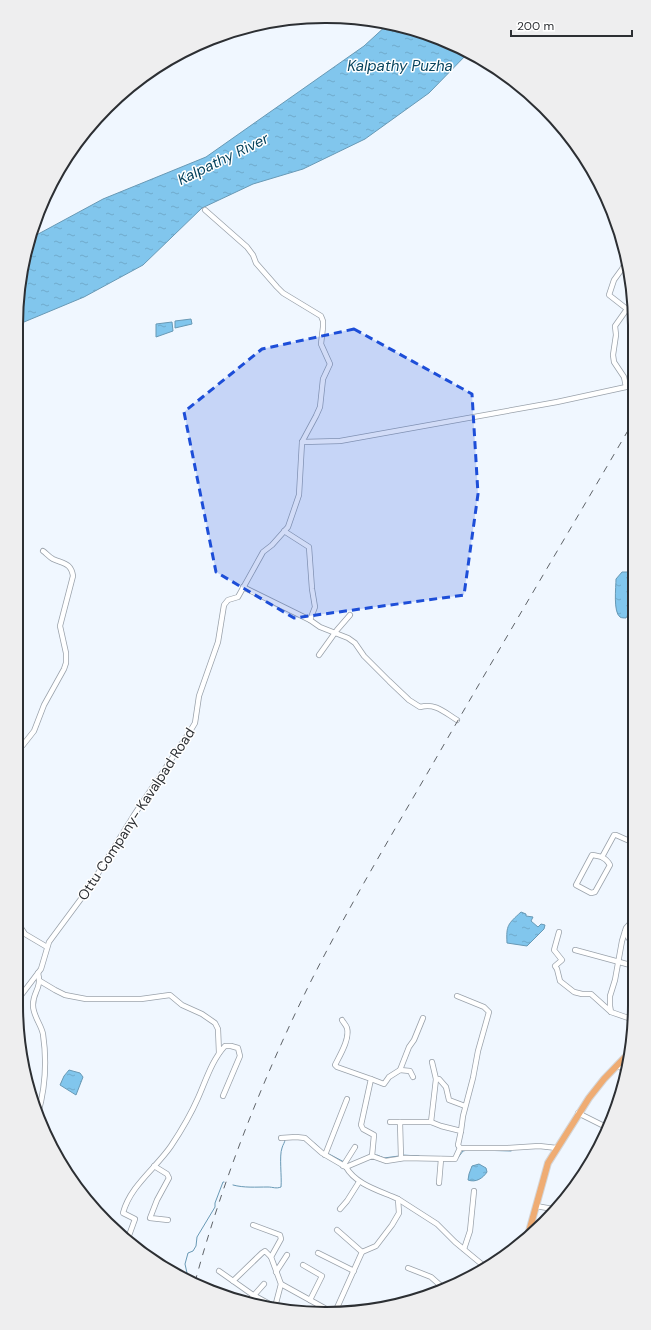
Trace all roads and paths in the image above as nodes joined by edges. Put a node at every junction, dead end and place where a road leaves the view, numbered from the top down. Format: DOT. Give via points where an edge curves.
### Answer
graph roads {
  1 [pos="206,210"];
  2 [pos="622,268"];
  3 [pos="626,309"];
  4 [pos="302,442"];
  5 [pos="284,531"];
  6 [pos="43,551"];
  7 [pos="243,587"];
  8 [pos="350,615"];
  9 [pos="310,620"];
  10 [pos="335,633"];
  11 [pos="320,655"];
  12 [pos="457,720"];
  13 [pos="23,745"];
  14 [pos="628,840"];
  15 [pos="602,857"];
  16 [pos="628,926"];
  17 [pos="23,931"];
  18 [pos="559,932"];
  19 [pos="625,932"];
  20 [pos="628,937"];
  21 [pos="47,947"];
  22 [pos="574,950"];
  23 [pos="618,962"];
  24 [pos="628,964"];
  25 [pos="38,972"];
  26 [pos="40,981"];
  27 [pos="23,992"];
  28 [pos="457,996"];
  29 [pos="611,1012"];
  30 [pos="423,1018"];
  31 [pos="627,1018"];
  32 [pos="342,1020"];
  33 [pos="219,1053"];
  34 [pos="623,1059"];
  35 [pos="432,1062"];
  36 [pos="617,1065"];
  37 [pos="621,1068"];
  38 [pos="400,1070"];
  39 [pos="413,1077"];
  40 [pos="436,1079"];
  41 [pos="371,1080"];
  42 [pos="223,1096"];
  43 [pos="347,1099"];
  44 [pos="40,1105"];
  45 [pos="465,1106"];
  46 [pos="578,1113"];
  47 [pos="390,1122"];
  48 [pos="400,1122"];
  49 [pos="431,1122"];
  50 [pos="603,1125"];
  51 [pos="461,1131"];
  52 [pos="284,1138"];
  53 [pos="355,1147"];
  54 [pos="460,1148"];
  55 [pos="557,1148"];
  56 [pos="325,1155"];
  57 [pos="372,1156"];
  58 [pos="401,1158"];
  59 [pos="441,1159"];
  60 [pos="154,1166"];
  61 [pos="344,1166"];
  62 [pos="359,1182"];
  63 [pos="439,1183"];
  64 [pos="474,1191"];
  65 [pos="398,1199"];
  66 [pos="536,1206"];
  67 [pos="549,1208"];
  68 [pos="340,1209"];
  69 [pos="168,1220"];
  70 [pos="253,1225"];
  71 [pos="530,1227"];
  72 [pos="337,1230"];
  73 [pos="129,1235"];
  74 [pos="464,1249"];
  75 [pos="362,1252"];
  76 [pos="318,1253"];
  77 [pos="287,1255"];
  78 [pos="271,1257"];
  79 [pos="481,1264"];
  80 [pos="303,1265"];
  81 [pos="408,1268"];
  82 [pos="219,1271"];
  83 [pos="354,1271"];
  84 [pos="276,1272"];
  85 [pos="233,1281"];
  86 [pos="264,1284"];
  87 [pos="281,1284"];
  88 [pos="440,1285"];
  89 [pos="253,1294"];
  90 [pos="251,1298"];
  91 [pos="310,1300"];
  92 [pos="264,1301"];
  93 [pos="277,1303"];
  94 [pos="338,1306"];
  95 [pos="322,1307"];
  1 -- 4 [label="street" via="248,247 256,263 277,287 321,316 324,321 321,344 330,364 323,379 320,407"];
  2 -- 3 [label="street" via="614,280 609,295"];
  3 -- 4 [label="street" via="615,326 613,355 626,387 340,441"];
  4 -- 5 [label="street, Ottu Company- Kavalpad Road" via="300,495 288,527"];
  5 -- 7 [label="street, Ottu Company- Kavalpad Road" via="263,552"];
  5 -- 9 [label="street" via="309,547 315,607"];
  6 -- 13 [label="street" via="72,570 73,576 60,626 66,663 44,705 34,731"];
  7 -- 9 [label="street"];
  7 -- 21 [label="street, Ottu Company- Kavalpad Road" via="238,597 228,600 224,605 218,642 199,696 195,723"];
  8 -- 10 [label="street"];
  9 -- 10 [label="street"];
  10 -- 11 [label="street"];
  10 -- 12 [label="street" via="354,643 410,700 420,707 429,705 439,708"];
  14 -- 15 [label="street" via="614,835"];
  15 -- 15 [label="street" via="592,855 576,885 578,887 595,892 610,865"];
  16 -- 19 [label="street"];
  17 -- 21 [label="street"];
  18 -- 29 [label="street" via="554,950 562,960 555,966 560,981 574,992 591,994"];
  19 -- 20 [label="street"];
  19 -- 23 [label="street"];
  21 -- 25 [label="street, Ottu Company- Kavalpad Road"];
  22 -- 23 [label="street"];
  23 -- 24 [label="street"];
  23 -- 29 [label="street" via="610,996"];
  25 -- 26 [label="street"];
  25 -- 27 [label="street, Ottu Company- Kavalpad Road"];
  26 -- 33 [label="street" via="65,995 86,999 141,1000 170,995 182,1005 215,1023 218,1029"];
  26 -- 44 [label="street" via="33,1007 42,1032 45,1052"];
  28 -- 45 [label="street" via="484,1007 489,1012"];
  29 -- 31 [label="street"];
  30 -- 38 [label="street"];
  32 -- 41 [label="street" via="347,1026 347,1032 336,1067"];
  33 -- 42 [label="street" via="225,1046 231,1046 238,1048 240,1056"];
  33 -- 60 [label="street" via="186,1121 170,1147"];
  34 -- 36 [label="highway"];
  35 -- 40 [label="street"];
  36 -- 37 [label="street"];
  36 -- 46 [label="highway"];
  38 -- 39 [label="street" via="410,1070"];
  38 -- 41 [label="street" via="384,1084"];
  40 -- 45 [label="street" via="446,1087 449,1100"];
  40 -- 49 [label="street"];
  41 -- 57 [label="street" via="361,1125 374,1135"];
  43 -- 56 [label="street"];
  45 -- 51 [label="street"];
  46 -- 50 [label="street"];
  46 -- 55 [label="highway"];
  47 -- 48 [label="street"];
  48 -- 49 [label="street"];
  48 -- 58 [label="street"];
  49 -- 51 [label="street"];
  51 -- 54 [label="street" via="458,1145"];
  52 -- 56 [label="street" via="305,1138"];
  53 -- 61 [label="street"];
  54 -- 55 [label="street"];
  54 -- 59 [label="street" via="455,1159"];
  55 -- 66 [label="highway" via="548,1163"];
  56 -- 61 [label="street"];
  57 -- 58 [label="street" via="386,1161"];
  57 -- 61 [label="street"];
  58 -- 59 [label="street"];
  59 -- 63 [label="street"];
  60 -- 69 [label="street" via="169,1178 150,1218"];
  60 -- 73 [label="street" via="126,1203 123,1213 135,1218"];
  61 -- 62 [label="street"];
  62 -- 65 [label="street"];
  62 -- 68 [label="street"];
  64 -- 74 [label="street" via="470,1231"];
  65 -- 74 [label="street" via="437,1224"];
  65 -- 75 [label="street" via="400,1213 392,1225 376,1246"];
  66 -- 67 [label="street"];
  66 -- 71 [label="highway"];
  70 -- 78 [label="street" via="280,1235 281,1239"];
  72 -- 75 [label="street"];
  74 -- 79 [label="street"];
  75 -- 83 [label="street"];
  76 -- 83 [label="street"];
  77 -- 84 [label="street"];
  78 -- 84 [label="street"];
  78 -- 85 [label="street" via="265,1251"];
  80 -- 91 [label="street" via="322,1276"];
  81 -- 88 [label="street" via="431,1277"];
  82 -- 85 [label="street"];
  83 -- 94 [label="street"];
  84 -- 87 [label="street"];
  85 -- 89 [label="street"];
  86 -- 89 [label="street"];
  87 -- 91 [label="street"];
  87 -- 93 [label="street"];
  89 -- 90 [label="street"];
  89 -- 92 [label="street"];
  91 -- 95 [label="street"];
}
